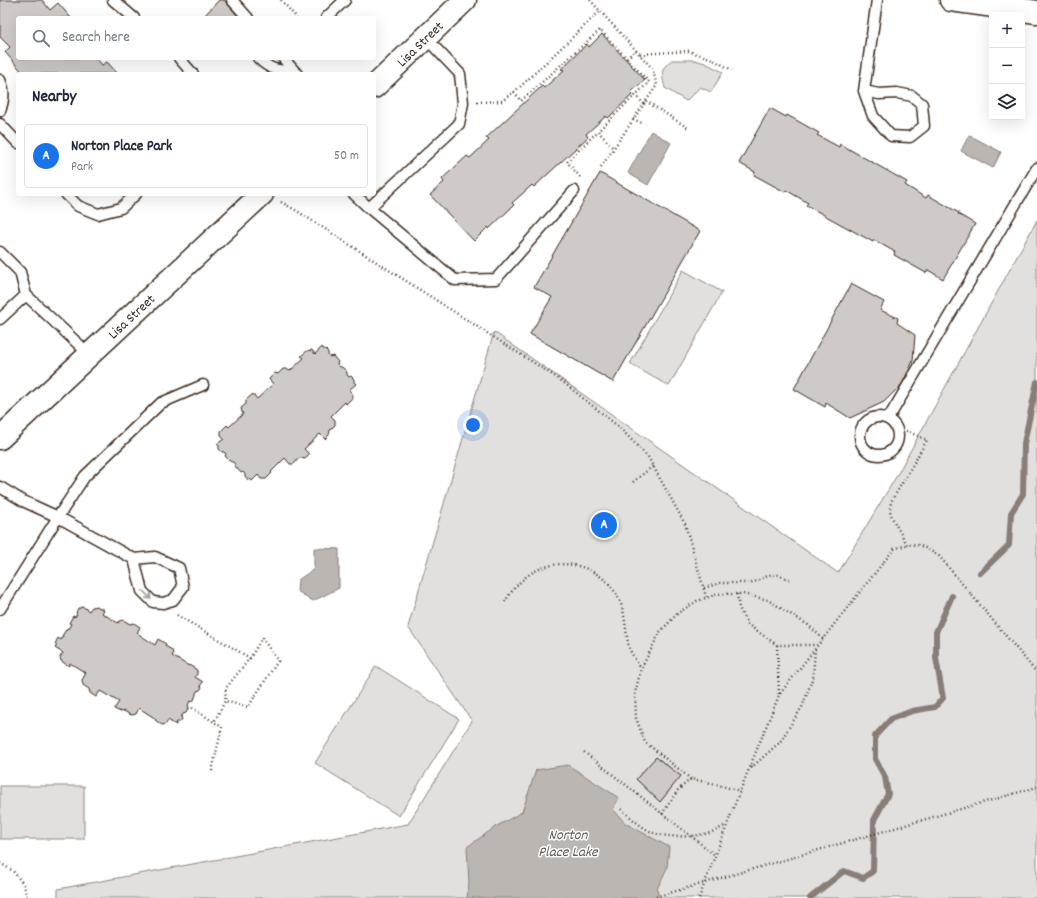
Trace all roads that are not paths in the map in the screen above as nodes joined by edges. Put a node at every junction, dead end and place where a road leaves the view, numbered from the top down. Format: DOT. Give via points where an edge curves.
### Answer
graph roads {
  1 [pos="113,0"];
  2 [pos="232,0"];
  3 [pos="345,0"];
  4 [pos="465,0"];
  5 [pos="877,0"];
  6 [pos="951,0"];
  7 [pos="1037,12"];
  8 [pos="132,16"];
  9 [pos="246,16"];
  10 [pos="328,16"];
  11 [pos="426,38"];
  12 [pos="181,60"];
  13 [pos="261,60"];
  14 [pos="285,60"];
  15 [pos="191,72"];
  16 [pos="296,72"];
  17 [pos="0,80"];
  18 [pos="376,85"];
  19 [pos="864,92"];
  20 [pos="0,111"];
  21 [pos="0,124"];
  22 [pos="16,141"];
  23 [pos="1037,168"];
  24 [pos="574,191"];
  25 [pos="68,196"];
  26 [pos="134,196"];
  27 [pos="356,196"];
  28 [pos="270,197"];
  29 [pos="369,208"];
  30 [pos="0,252"];
  31 [pos="26,295"];
  32 [pos="0,319"];
  33 [pos="90,355"];
  34 [pos="203,385"];
  35 [pos="888,419"];
  36 [pos="0,438"];
  37 [pos="0,487"];
  38 [pos="58,517"];
  39 [pos="134,559"];
  40 [pos="0,609"];
  1 -- 8 [label="lane"];
  2 -- 9 [label="lane"];
  3 -- 10 [label="lane"];
  4 -- 11 [label="street, Lisa Street"];
  5 -- 19 [label="lane"];
  6 -- 7 [label="street"];
  11 -- 18 [label="street, Lisa Street"];
  11 -- 29 [label="lane" via="460,74 463,103 459,124"];
  12 -- 15 [label="lane"];
  13 -- 16 [label="lane" via="272,69"];
  14 -- 16 [label="lane"];
  17 -- 20 [label="lane" via="4,100"];
  19 -- 19 [label="lane" via="873,116 891,136 910,137 924,126 922,104 912,96"];
  21 -- 22 [label="lane"];
  23 -- 35 [label="lane"];
  24 -- 29 [label="lane" via="496,279 455,280"];
  25 -- 26 [label="lane" via="78,206 98,214 121,208"];
  27 -- 29 [label="lane"];
  28 -- 33 [label="street, Lisa Street"];
  30 -- 31 [label="lane" via="20,272"];
  31 -- 32 [label="lane"];
  31 -- 33 [label="lane"];
  33 -- 36 [label="street, Lisa Street"];
  34 -- 38 [label="lane" via="161,403 85,476"];
  35 -- 35 [label="lane" via="874,417 862,426 860,441 870,453 884,454 896,445 898,430"];
  37 -- 38 [label="lane"];
  38 -- 39 [label="lane"];
  38 -- 40 [label="lane"];
  39 -- 39 [label="lane, one-way" via="142,591 153,602 173,600 183,587 179,568 156,557"];
}
